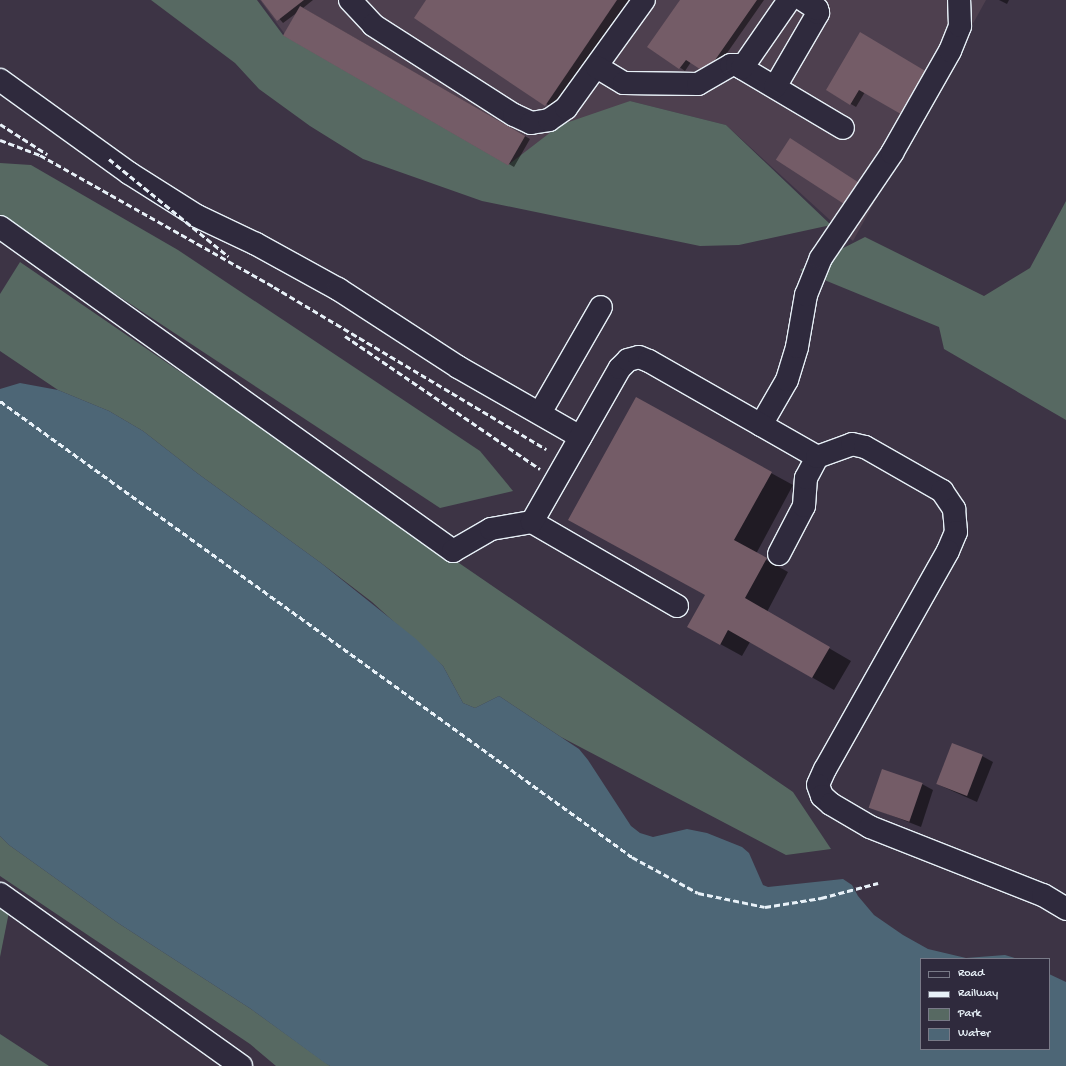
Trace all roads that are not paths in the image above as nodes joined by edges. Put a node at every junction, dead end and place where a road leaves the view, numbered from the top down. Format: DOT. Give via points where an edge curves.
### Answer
graph roads {
  1 [pos="350,0"];
  2 [pos="644,0"];
  3 [pos="789,0"];
  4 [pos="803,0"];
  5 [pos="959,0"];
  6 [pos="597,67"];
  7 [pos="742,68"];
  8 [pos="0,80"];
  9 [pos="775,87"];
  10 [pos="843,128"];
  11 [pos="0,227"];
  12 [pos="601,306"];
  13 [pos="540,414"];
  14 [pos="761,425"];
  15 [pos="580,437"];
  16 [pos="817,457"];
  17 [pos="532,522"];
  18 [pos="779,554"];
  19 [pos="678,606"];
  20 [pos="0,894"];
  21 [pos="1066,909"];
  22 [pos="241,1066"];
  1 -- 6 [label="lane" via="373,25 514,115 531,123 549,120 566,108"];
  2 -- 6 [label="lane"];
  3 -- 7 [label="lane"];
  4 -- 9 [label="lane" via="817,9 818,13"];
  5 -- 14 [label="lane" via="960,26 950,51 892,154 821,258 806,295 797,347 787,380"];
  6 -- 7 [label="lane" via="624,83 698,84 731,65"];
  7 -- 9 [label="lane"];
  8 -- 13 [label="lane" via="128,173 197,216 338,288 458,367"];
  9 -- 10 [label="lane"];
  11 -- 17 [label="lane" via="453,551 491,529"];
  12 -- 13 [label="lane"];
  13 -- 15 [label="lane"];
  14 -- 15 [label="lane" via="639,357 628,360 620,368"];
  14 -- 16 [label="lane"];
  15 -- 17 [label="lane"];
  16 -- 18 [label="lane" via="806,478 804,506"];
  16 -- 21 [label="lane" via="852,444 874,451 942,491 954,509 956,532 948,551 824,769 818,785 822,796 870,827 1043,895"];
  17 -- 19 [label="lane"];
  20 -- 22 [label="lane"];
}
